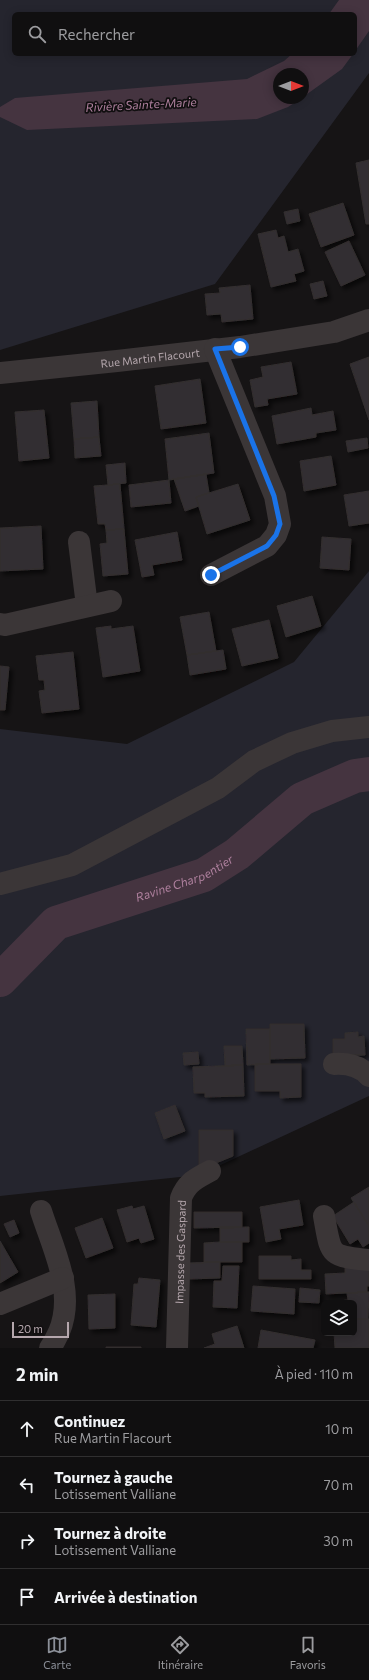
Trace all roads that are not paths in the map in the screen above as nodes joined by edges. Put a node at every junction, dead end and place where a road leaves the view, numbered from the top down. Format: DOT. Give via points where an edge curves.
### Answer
graph roads {
  1 [pos="369,320"];
  2 [pos="215,349"];
  3 [pos="0,373"];
  4 [pos="79,542"];
  5 [pos="211,575"];
  6 [pos="111,600"];
  7 [pos="87,606"];
  8 [pos="0,624"];
  9 [pos="369,727"];
  10 [pos="0,884"];
  11 [pos="334,1064"];
  12 [pos="369,1076"];
  13 [pos="210,1171"];
  14 [pos="41,1211"];
  15 [pos="324,1216"];
  16 [pos="369,1260"];
  17 [pos="63,1278"];
  18 [pos="0,1304"];
  19 [pos="50,1348"];
  20 [pos="177,1348"];
  1 -- 2 [label="street, Rue Martin Flacourt" via="334,332"];
  2 -- 3 [label="street, Rue Martin Flacourt"];
  2 -- 5 [label="street" via="274,496 280,524 276,535 267,546"];
  4 -- 7 [label="street"];
  6 -- 7 [label="street"];
  7 -- 8 [label="street"];
  9 -- 10 [label="street" via="332,731 292,743 254,761 218,788 72,865"];
  11 -- 12 [label="street" via="354,1066 364,1070"];
  13 -- 20 [label="street, Impasse des Gaspard" via="191,1182 184,1189 181,1198"];
  14 -- 17 [label="street"];
  15 -- 16 [label="street" via="329,1245 336,1254 345,1258"];
  17 -- 18 [label="street"];
  17 -- 19 [label="street" via="66,1292 62,1325"];
}
